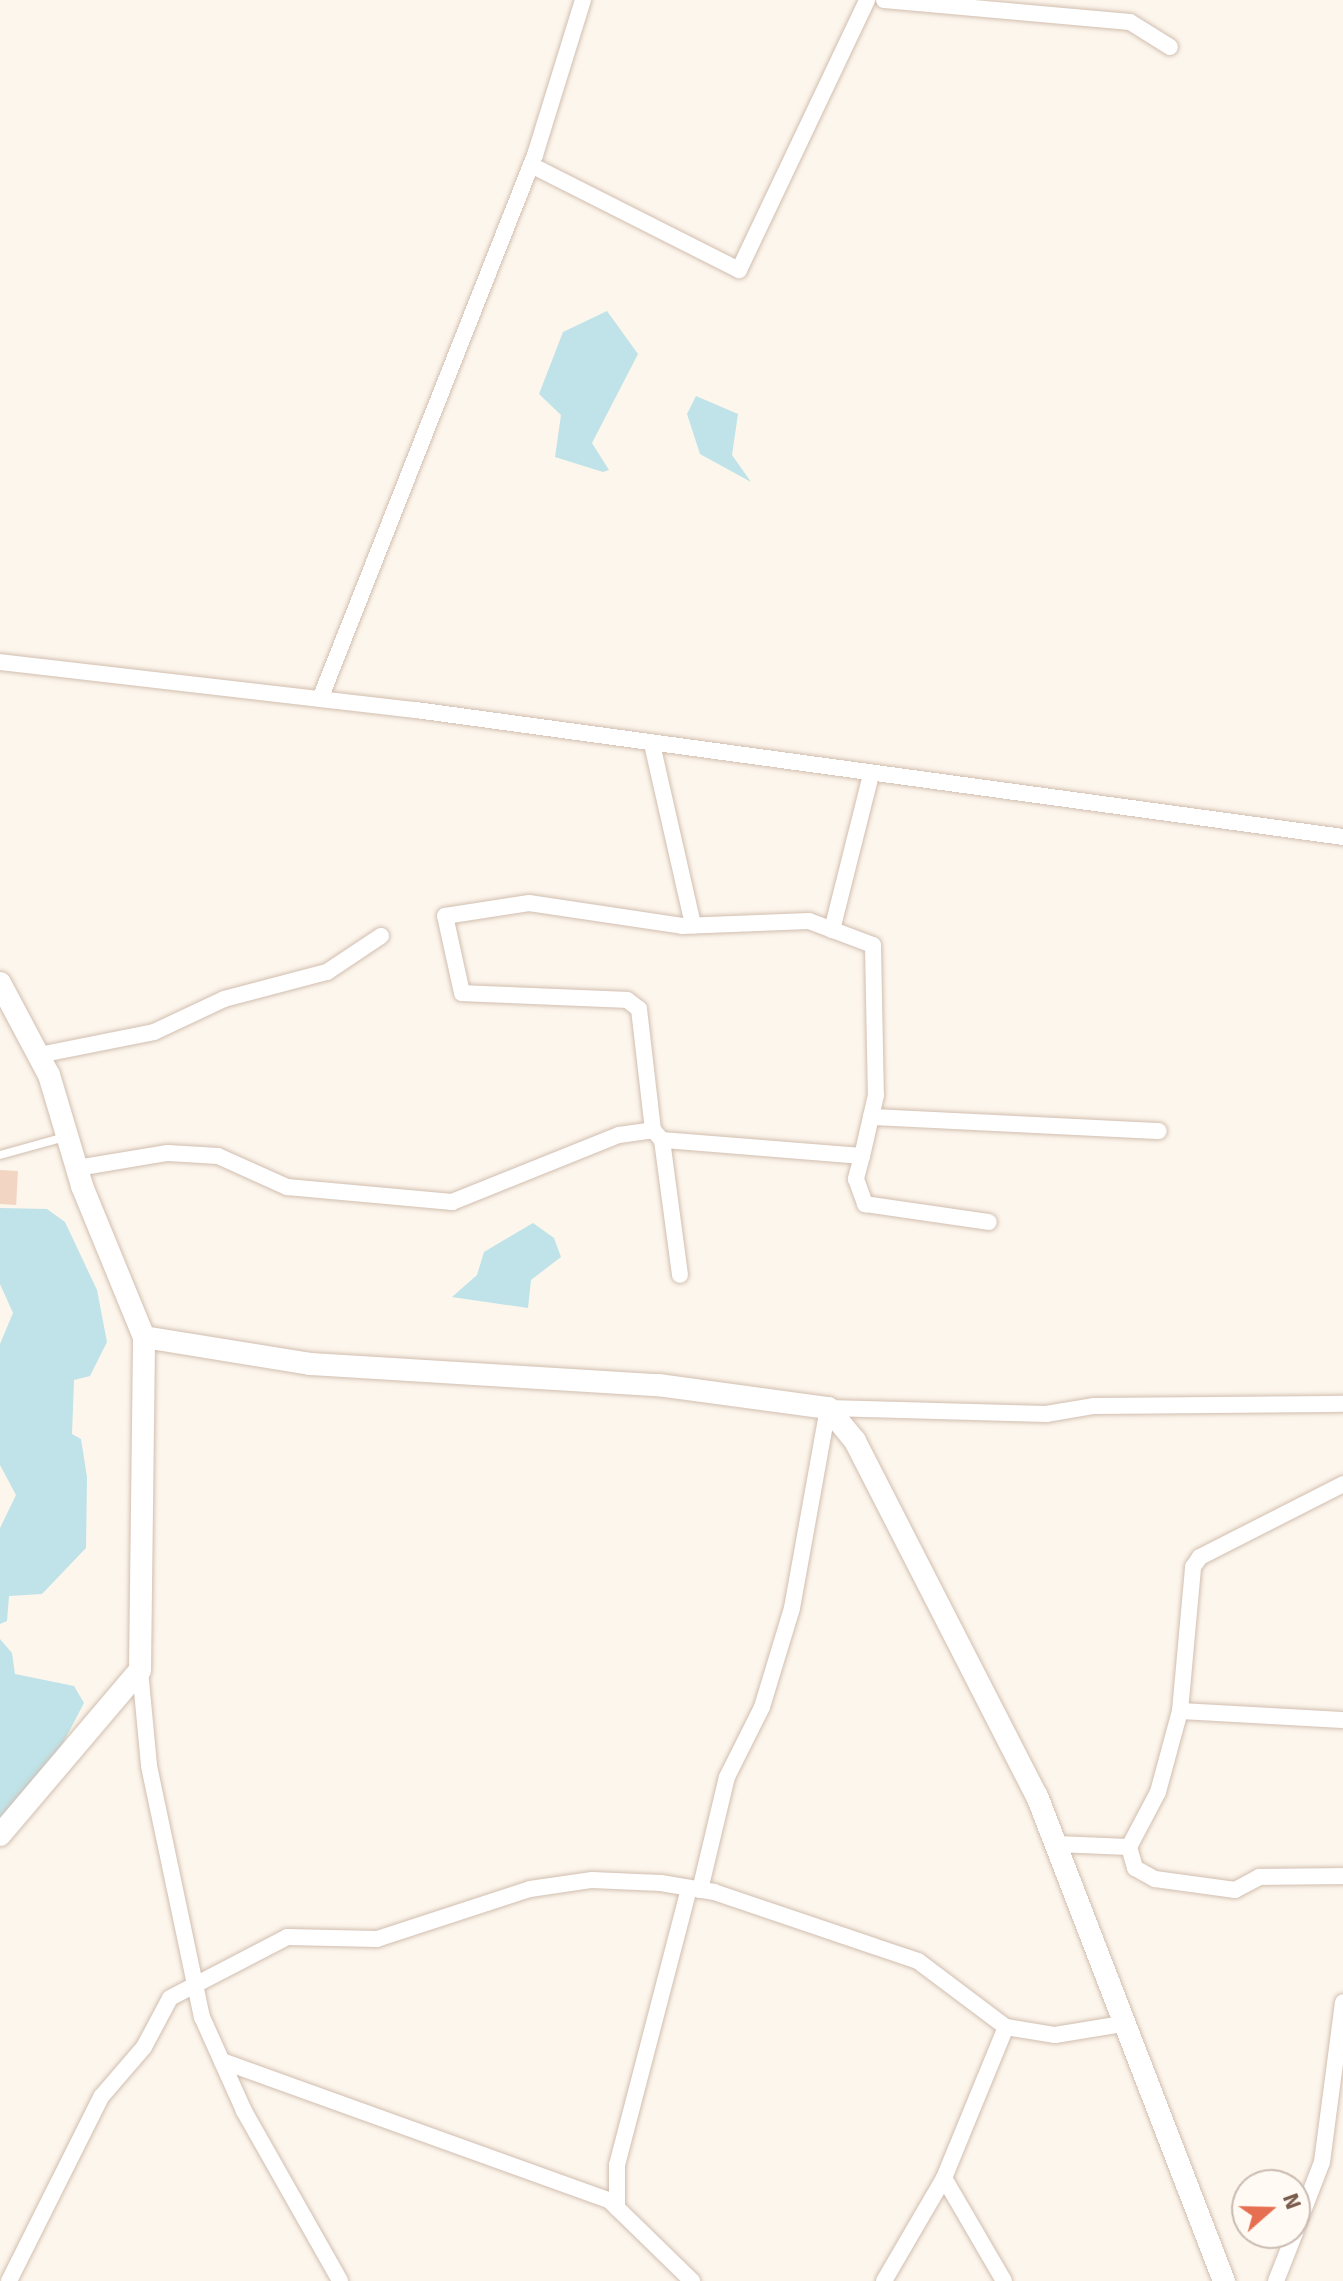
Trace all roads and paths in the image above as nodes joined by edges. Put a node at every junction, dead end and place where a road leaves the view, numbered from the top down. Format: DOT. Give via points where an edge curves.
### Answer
graph roads {
  1 [pos="583,0"];
  2 [pos="867,0"];
  3 [pos="884,0"];
  4 [pos="1170,47"];
  5 [pos="531,165"];
  6 [pos="0,662"];
  7 [pos="320,699"];
  8 [pos="652,744"];
  9 [pos="871,775"];
  10 [pos="1343,837"];
  11 [pos="693,925"];
  12 [pos="832,930"];
  13 [pos="381,936"];
  14 [pos="0,983"];
  15 [pos="39,1055"];
  16 [pos="871,1117"];
  17 [pos="1159,1131"];
  18 [pos="658,1135"];
  19 [pos="67,1136"];
  20 [pos="0,1155"];
  21 [pos="862,1156"];
  22 [pos="77,1168"];
  23 [pos="989,1222"];
  24 [pos="680,1275"];
  25 [pos="144,1337"];
  26 [pos="1343,1404"];
  27 [pos="828,1408"];
  28 [pos="1343,1484"];
  29 [pos="140,1670"];
  30 [pos="1180,1711"];
  31 [pos="1343,1720"];
  32 [pos="0,1835"];
  33 [pos="1057,1844"];
  34 [pos="1129,1847"];
  35 [pos="1343,1876"];
  36 [pos="695,1889"];
  37 [pos="194,1980"];
  38 [pos="1343,2002"];
  39 [pos="1122,2024"];
  40 [pos="1006,2027"];
  41 [pos="222,2061"];
  42 [pos="944,2178"];
  43 [pos="1311,2191"];
  44 [pos="617,2208"];
  45 [pos="1288,2249"];
  46 [pos="9,2281"];
  47 [pos="340,2281"];
  48 [pos="692,2281"];
  49 [pos="884,2281"];
  50 [pos="1004,2281"];
  51 [pos="1224,2281"];
  52 [pos="1276,2281"];
  1 -- 5 [label="street"];
  2 -- 5 [label="street" via="739,270"];
  3 -- 4 [label="street" via="1130,22"];
  5 -- 7 [label="street"];
  6 -- 7 [label="street"];
  7 -- 8 [label="street"];
  8 -- 9 [label="street"];
  8 -- 11 [label="street"];
  9 -- 10 [label="street"];
  9 -- 12 [label="street"];
  11 -- 12 [label="street" via="809,921"];
  11 -- 18 [label="street" via="529,903 445,916 462,993 627,1000 639,1009"];
  12 -- 16 [label="street" via="873,945"];
  13 -- 15 [label="street" via="327,972 224,999 154,1032"];
  14 -- 15 [label="main road"];
  15 -- 19 [label="main road"];
  16 -- 17 [label="street"];
  16 -- 21 [label="street"];
  18 -- 21 [label="street"];
  18 -- 22 [label="street" via="619,1135 452,1202 287,1187 218,1156 168,1153"];
  18 -- 24 [label="street"];
  19 -- 20 [label="lane"];
  19 -- 22 [label="main road"];
  21 -- 23 [label="street" via="856,1179 865,1204"];
  22 -- 25 [label="main road"];
  25 -- 27 [label="main road" via="310,1364 658,1385"];
  25 -- 29 [label="main road"];
  26 -- 27 [label="street" via="1094,1406 1046,1414"];
  27 -- 33 [label="main road" via="855,1441"];
  27 -- 36 [label="street" via="792,1608 762,1707 727,1777"];
  28 -- 30 [label="street" via="1200,1557 1193,1567"];
  29 -- 32 [label="main road"];
  29 -- 37 [label="street" via="149,1766"];
  30 -- 31 [label="street"];
  30 -- 34 [label="street" via="1158,1792"];
  33 -- 34 [label="street"];
  33 -- 39 [label="main road"];
  34 -- 35 [label="street" via="1135,1868 1155,1879 1235,1890 1259,1877"];
  36 -- 37 [label="street" via="592,1880 530,1889 377,1939 287,1937 221,1974"];
  36 -- 40 [label="street" via="918,1961"];
  36 -- 44 [label="street" via="617,2165"];
  37 -- 41 [label="street"];
  37 -- 46 [label="street" via="170,1998 144,2047 101,2097"];
  38 -- 43 [label="street" via="1322,2162"];
  39 -- 40 [label="street" via="1055,2035"];
  39 -- 51 [label="main road"];
  40 -- 42 [label="street"];
  41 -- 44 [label="street"];
  41 -- 47 [label="street"];
  42 -- 49 [label="street"];
  42 -- 50 [label="street"];
  44 -- 48 [label="street"];
  45 -- 52 [label="street"];
}
